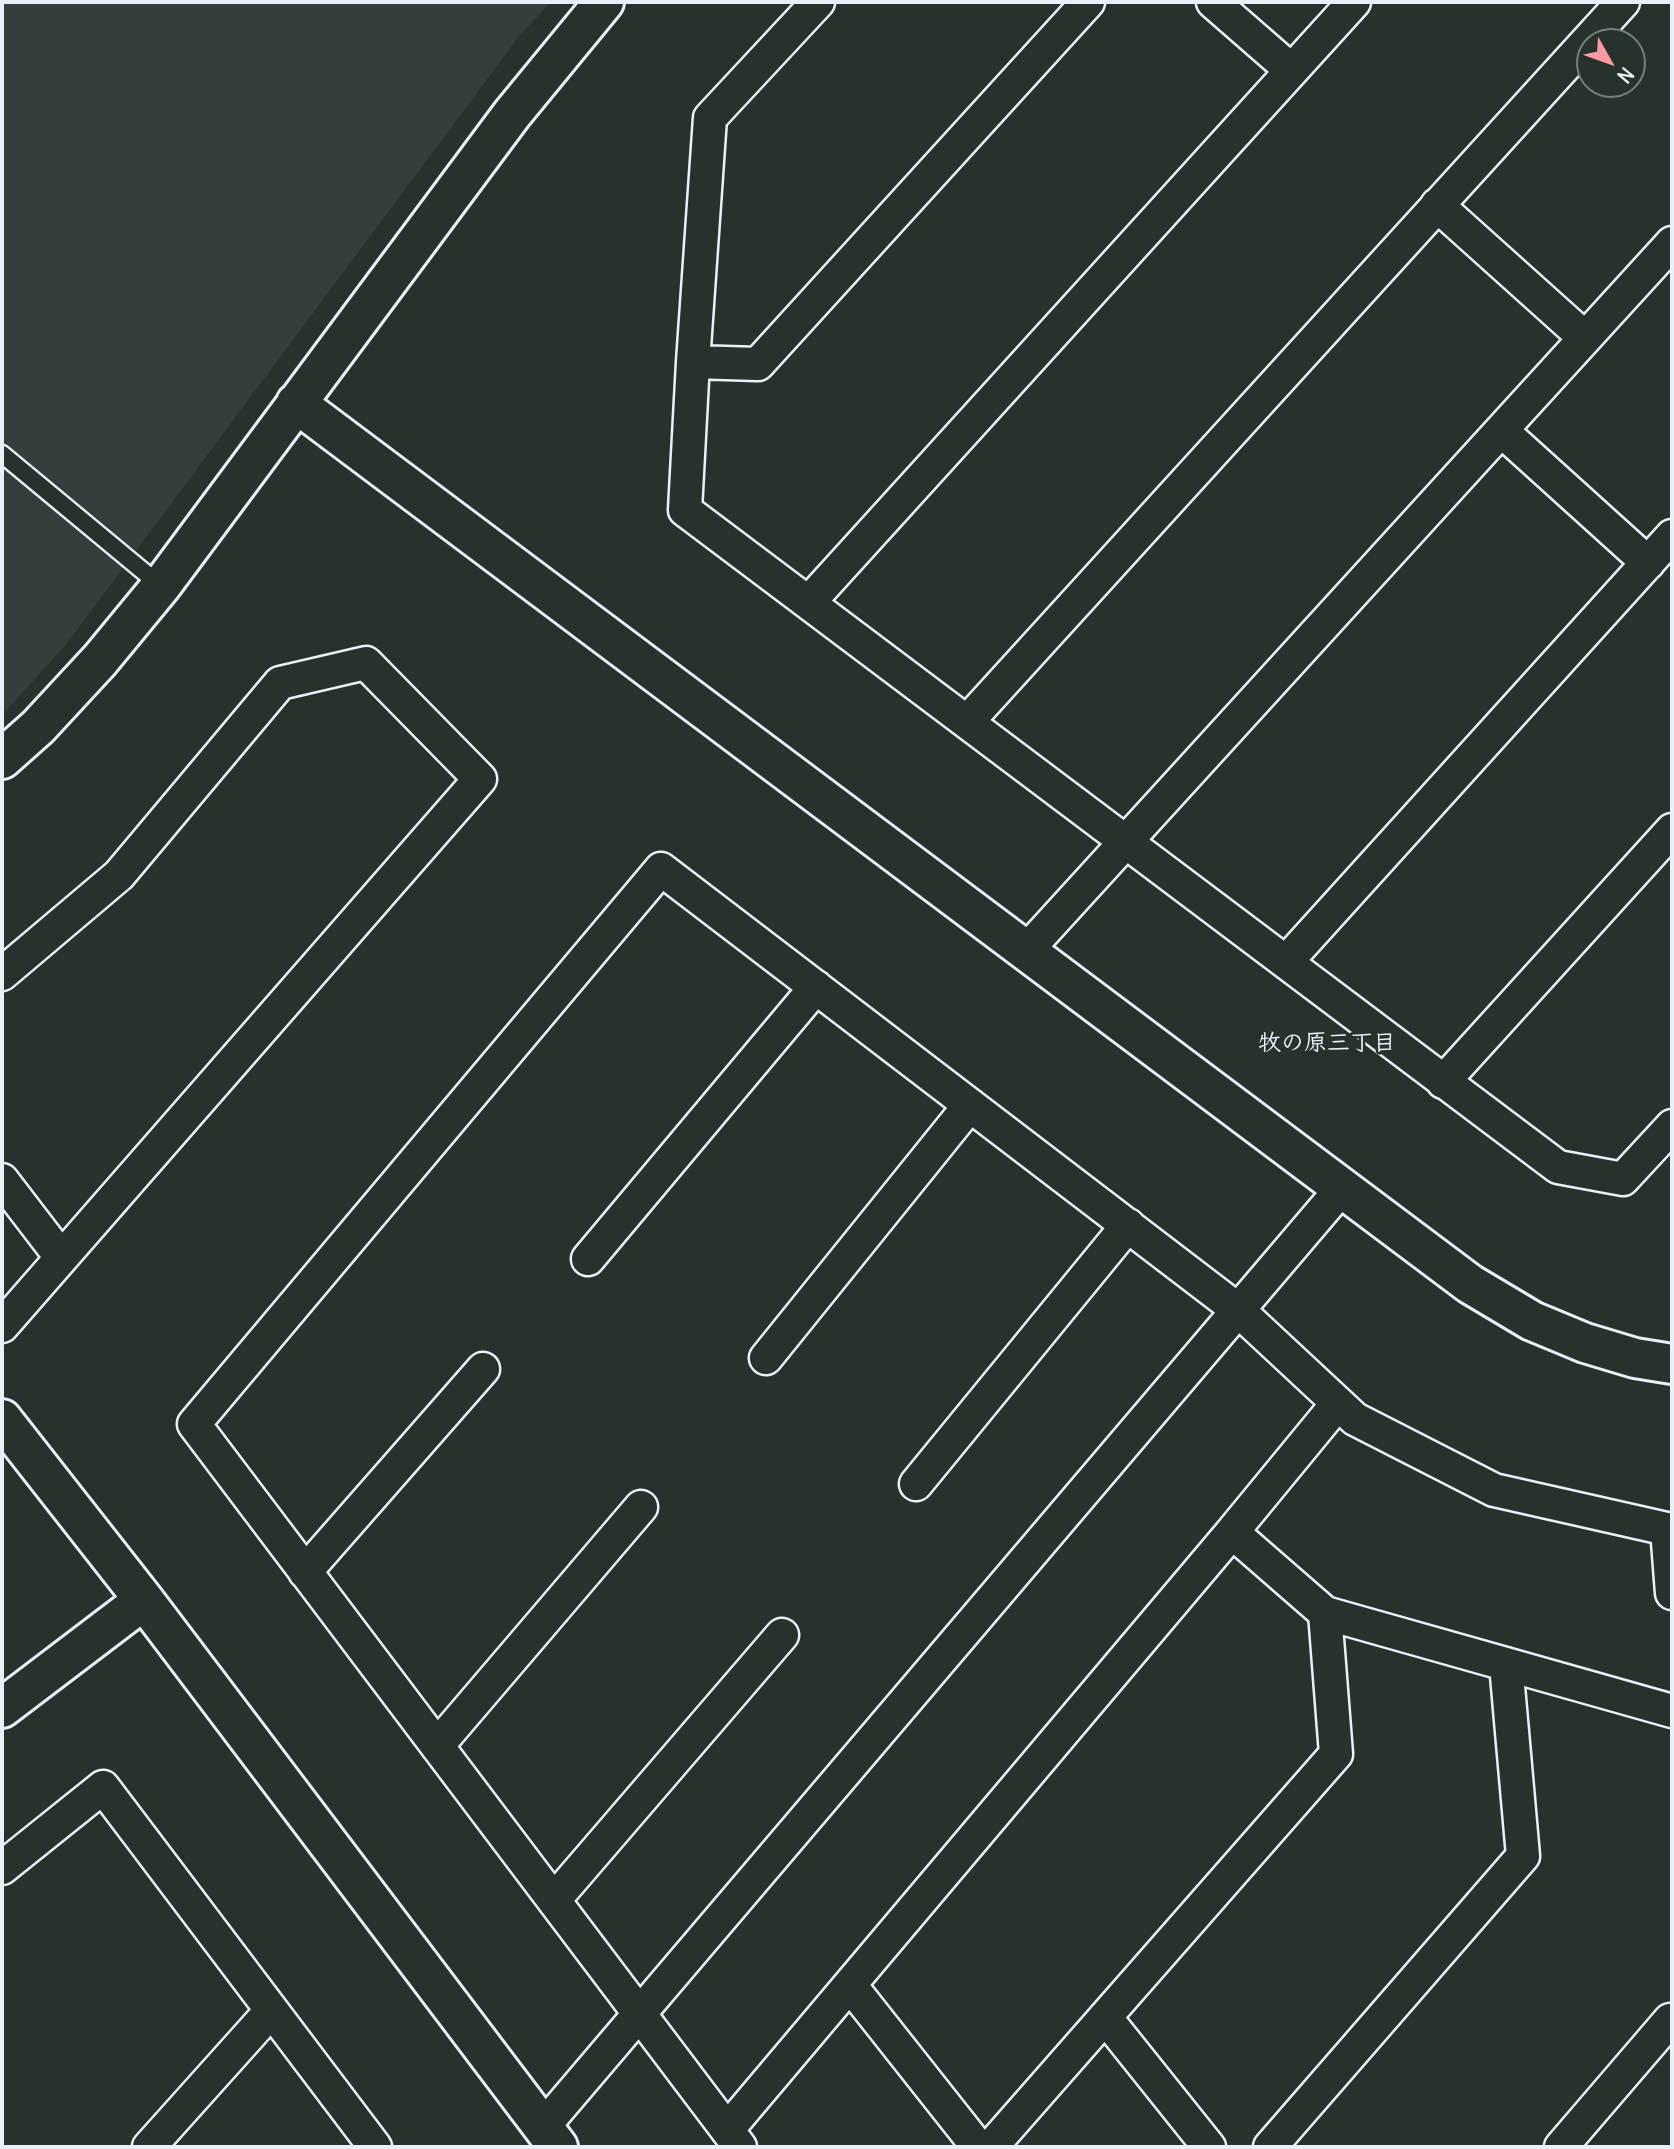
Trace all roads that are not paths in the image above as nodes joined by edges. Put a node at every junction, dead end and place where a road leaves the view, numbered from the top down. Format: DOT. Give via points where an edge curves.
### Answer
graph roads {
  1 [pos="604,2"];
  2 [pos="818,2"];
  3 [pos="1088,2"];
  4 [pos="1213,2"];
  5 [pos="1354,2"];
  6 [pos="1623,2"];
  7 [pos="1291,70"];
  8 [pos="1437,205"];
  9 [pos="1672,243"];
  10 [pos="1585,338"];
  11 [pos="693,362"];
  12 [pos="296,403"];
  13 [pos="1502,432"];
  14 [pos="2,454"];
  15 [pos="1672,536"];
  16 [pos="1648,563"];
  17 [pos="161,586"];
  18 [pos="810,602"];
  19 [pos="967,722"];
  20 [pos="2,759"];
  21 [pos="1672,830"];
  22 [pos="1124,842"];
  23 [pos="1026,951"];
  24 [pos="1286,962"];
  25 [pos="2,974"];
  26 [pos="816,987"];
  27 [pos="1443,1082"];
  28 [pos="970,1105"];
  29 [pos="1672,1126"];
  30 [pos="2,1180"];
  31 [pos="1342,1188"];
  32 [pos="1128,1225"];
  33 [pos="61,1257"];
  34 [pos="588,1259"];
  35 [pos="1238,1310"];
  36 [pos="2,1326"];
  37 [pos="766,1358"];
  38 [pos="1672,1364"];
  39 [pos="483,1369"];
  40 [pos="1338,1403"];
  41 [pos="2,1419"];
  42 [pos="916,1484"];
  43 [pos="641,1507"];
  44 [pos="1233,1532"];
  45 [pos="305,1572"];
  46 [pos="1672,1593"];
  47 [pos="144,1600"];
  48 [pos="1325,1613"];
  49 [pos="782,1635"];
  50 [pos="1506,1664"];
  51 [pos="2,1708"];
  52 [pos="1672,1711"];
  53 [pos="437,1746"];
  54 [pos="2,1868"];
  55 [pos="554,1900"];
  56 [pos="850,1985"];
  57 [pos="271,2011"];
  58 [pos="639,2013"];
  59 [pos="1105,2017"];
  60 [pos="1672,2019"];
  61 [pos="550,2137"];
  62 [pos="734,2138"];
  63 [pos="149,2147"];
  64 [pos="374,2147"];
  65 [pos="978,2147"];
  66 [pos="991,2147"];
  67 [pos="1209,2147"];
  68 [pos="1270,2147"];
  69 [pos="1561,2147"];
  1 -- 12 [label="street" via="512,114"];
  2 -- 11 [label="street" via="710,118"];
  3 -- 11 [label="street" via="758,364"];
  4 -- 7 [label="street"];
  5 -- 7 [label="street"];
  6 -- 8 [label="street"];
  7 -- 18 [label="street"];
  8 -- 10 [label="street"];
  8 -- 19 [label="street"];
  9 -- 10 [label="street"];
  10 -- 13 [label="street"];
  11 -- 18 [label="street" via="685,510"];
  12 -- 17 [label="street"];
  12 -- 23 [label="street"];
  13 -- 16 [label="street"];
  13 -- 22 [label="street"];
  14 -- 17 [label="lane"];
  15 -- 16 [label="street"];
  16 -- 24 [label="street"];
  17 -- 20 [label="street" via="100,660"];
  18 -- 19 [label="street"];
  19 -- 22 [label="street"];
  21 -- 27 [label="street"];
  22 -- 23 [label="street"];
  22 -- 24 [label="street"];
  23 -- 31 [label="street"];
  24 -- 27 [label="street"];
  25 -- 33 [label="street" via="119,875 280,683 366,663 480,779"];
  26 -- 28 [label="street"];
  26 -- 34 [label="street"];
  26 -- 45 [label="street" via="661,869 194,1424"];
  27 -- 29 [label="street" via="1558,1167 1623,1180"];
  28 -- 32 [label="street"];
  28 -- 37 [label="street"];
  30 -- 33 [label="street"];
  31 -- 35 [label="street"];
  31 -- 38 [label="street" via="1470,1284 1532,1321 1584,1343"];
  32 -- 35 [label="street"];
  32 -- 42 [label="street"];
  33 -- 36 [label="street"];
  35 -- 40 [label="street"];
  35 -- 58 [label="street"];
  39 -- 45 [label="street"];
  40 -- 44 [label="street"];
  40 -- 46 [label="street" via="1355,1419 1494,1490 1667,1530"];
  41 -- 47 [label="street"];
  43 -- 53 [label="street"];
  44 -- 48 [label="street"];
  44 -- 56 [label="street"];
  45 -- 53 [label="street"];
  47 -- 51 [label="street"];
  47 -- 61 [label="street"];
  48 -- 50 [label="street"];
  48 -- 59 [label="street" via="1336,1754"];
  49 -- 55 [label="street"];
  50 -- 52 [label="street"];
  50 -- 68 [label="street" via="1523,1856"];
  53 -- 55 [label="street"];
  54 -- 57 [label="street" via="103,1787"];
  55 -- 58 [label="street"];
  56 -- 62 [label="street"];
  56 -- 65 [label="street"];
  57 -- 63 [label="street"];
  57 -- 64 [label="street"];
  58 -- 61 [label="street"];
  58 -- 62 [label="street"];
  59 -- 66 [label="street"];
  59 -- 67 [label="street"];
  60 -- 69 [label="street"];
}
